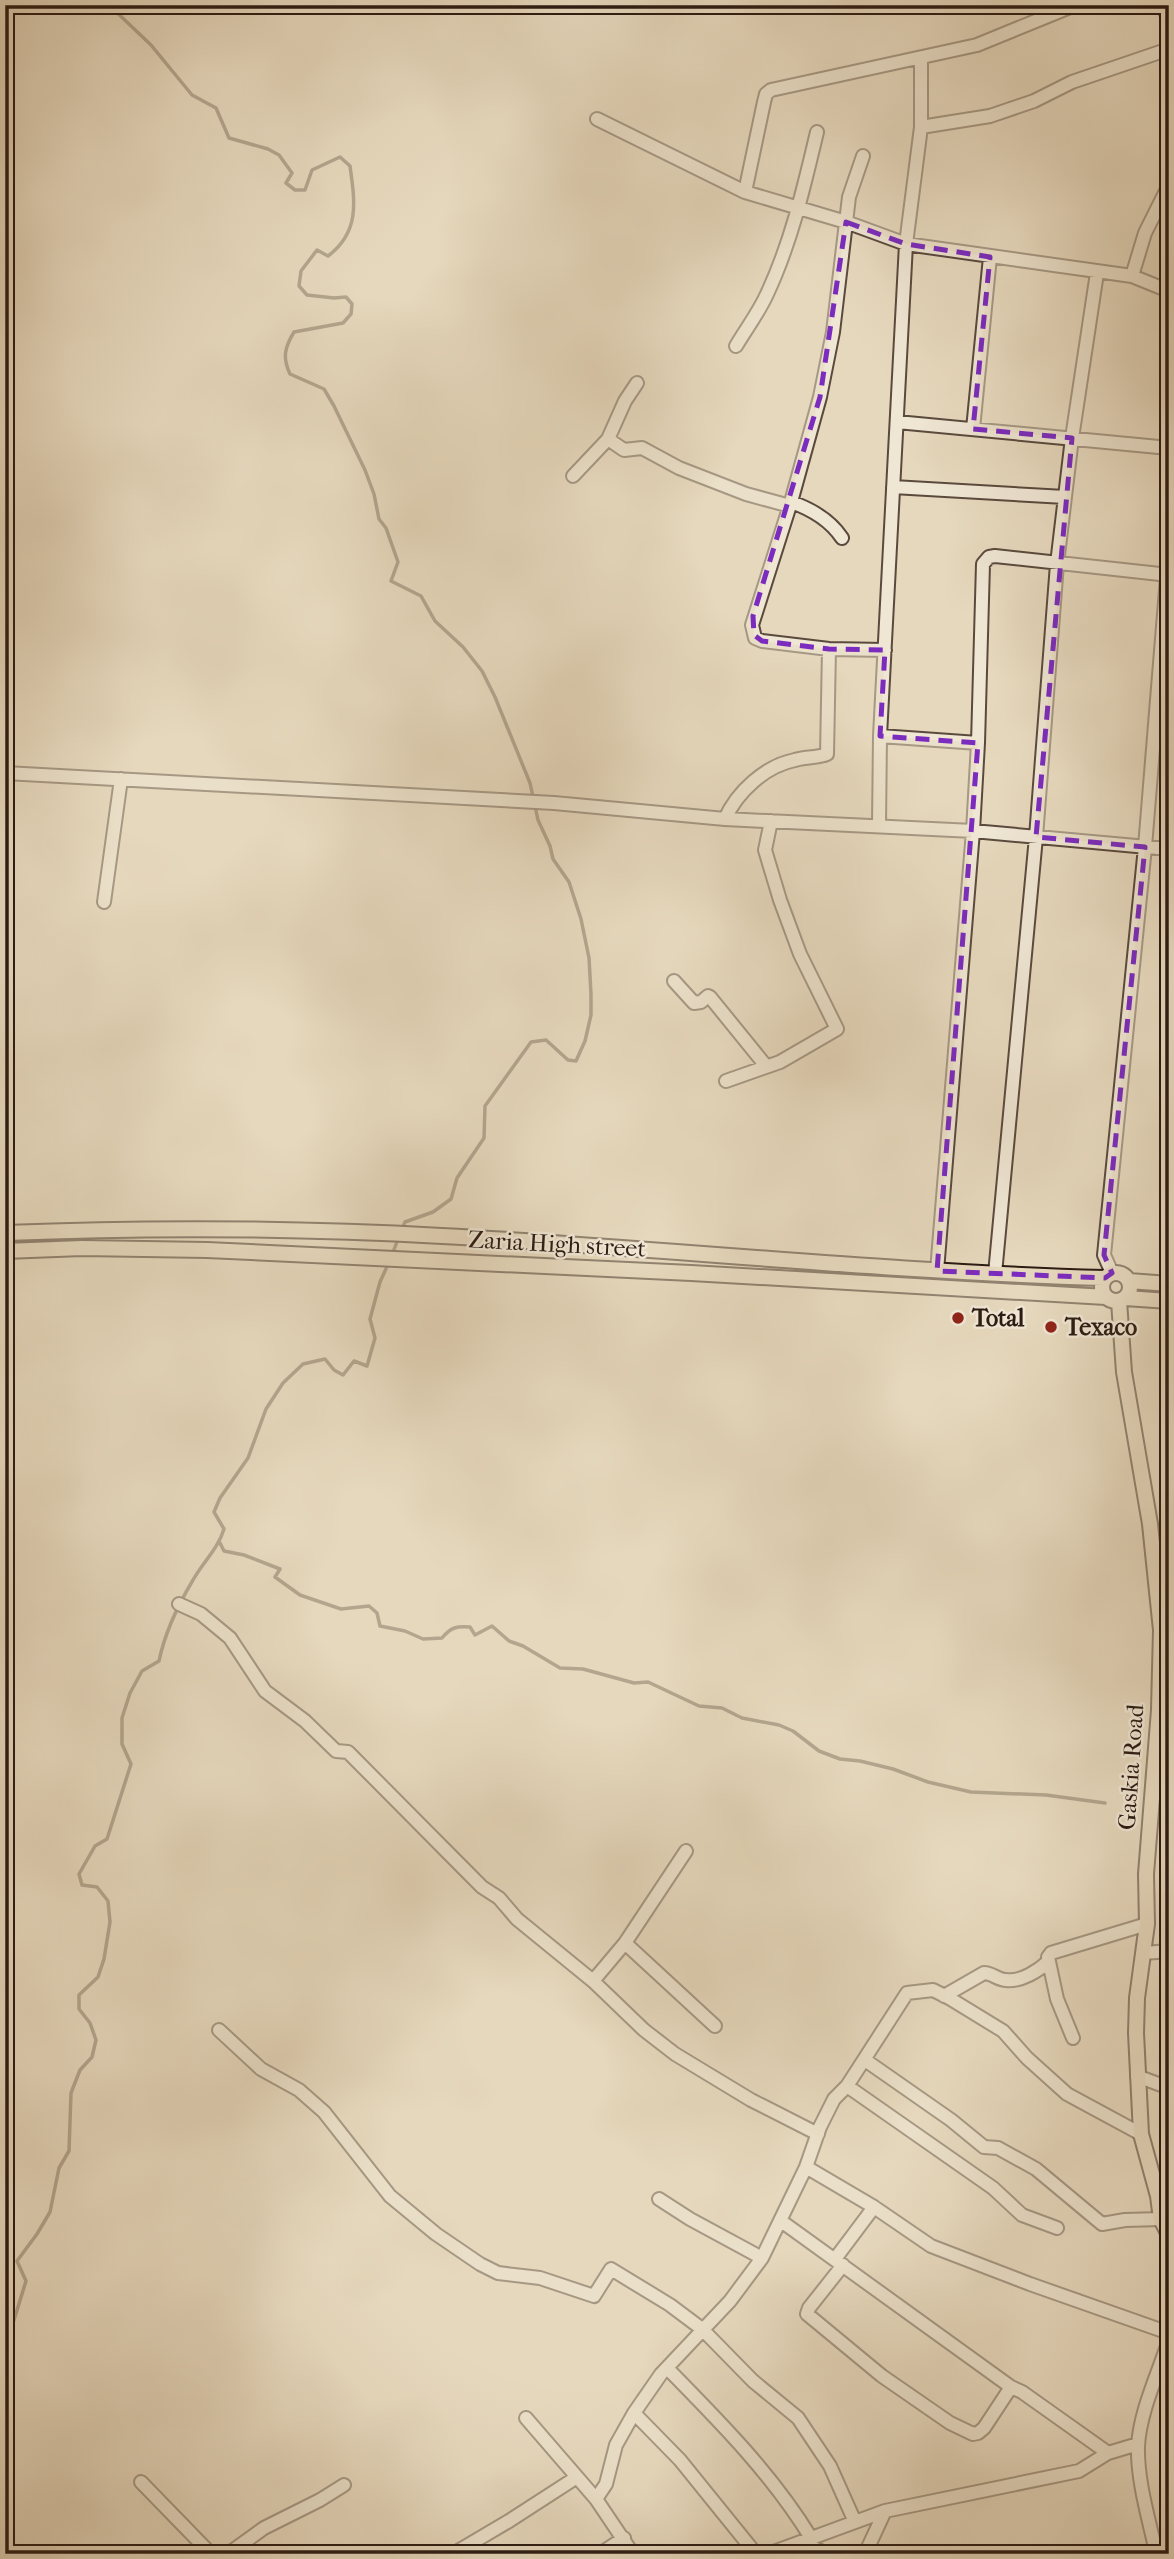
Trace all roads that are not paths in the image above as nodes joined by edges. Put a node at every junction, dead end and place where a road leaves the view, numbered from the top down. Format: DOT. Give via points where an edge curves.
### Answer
graph roads {
  1 [pos="1075,5"];
  2 [pos="1161,5"];
  3 [pos="1169,18"];
  4 [pos="1169,50"];
  5 [pos="922,59"];
  6 [pos="1169,72"];
  7 [pos="1169,96"];
  8 [pos="597,119"];
  9 [pos="921,127"];
  10 [pos="817,132"];
  11 [pos="863,156"];
  12 [pos="1169,185"];
  13 [pos="745,192"];
  14 [pos="798,208"];
  15 [pos="846,222"];
  16 [pos="906,244"];
  17 [pos="990,257"];
  18 [pos="1097,273"];
  19 [pos="1132,276"];
  20 [pos="1169,291"];
  21 [pos="736,346"];
  22 [pos="637,383"];
  23 [pos="897,422"];
  24 [pos="973,429"];
  25 [pos="1072,438"];
  26 [pos="608,439"];
  27 [pos="1169,448"];
  28 [pos="573,476"];
  29 [pos="893,487"];
  30 [pos="1065,497"];
  31 [pos="791,504"];
  32 [pos="842,538"];
  33 [pos="1169,553"];
  34 [pos="1057,564"];
  35 [pos="1168,575"];
  36 [pos="829,649"];
  37 [pos="885,650"];
  38 [pos="880,736"];
  39 [pos="978,743"];
  40 [pos="5,773"];
  41 [pos="121,779"];
  42 [pos="725,819"];
  43 [pos="771,821"];
  44 [pos="879,825"];
  45 [pos="973,831"];
  46 [pos="1037,837"];
  47 [pos="1145,847"];
  48 [pos="1169,849"];
  49 [pos="104,902"];
  50 [pos="674,981"];
  51 [pos="766,1066"];
  52 [pos="726,1081"];
  53 [pos="5,1233"];
  54 [pos="5,1251"];
  55 [pos="937,1270"];
  56 [pos="995,1274"];
  57 [pos="1109,1276"];
  58 [pos="1129,1281"];
  59 [pos="1169,1284"];
  60 [pos="1117,1298"];
  61 [pos="1169,1301"];
  62 [pos="179,1604"];
  63 [pos="1164,1722"];
  64 [pos="685,1851"];
  65 [pos="1147,1924"];
  66 [pos="625,1943"];
  67 [pos="1169,1951"];
  68 [pos="1144,1953"];
  69 [pos="1049,1961"];
  70 [pos="593,1981"];
  71 [pos="944,1996"];
  72 [pos="715,2025"];
  73 [pos="219,2030"];
  74 [pos="1073,2038"];
  75 [pos="865,2060"];
  76 [pos="1138,2076"];
  77 [pos="848,2086"];
  78 [pos="1169,2088"];
  79 [pos="817,2134"];
  80 [pos="1141,2134"];
  81 [pos="806,2168"];
  82 [pos="659,2199"];
  83 [pos="874,2207"];
  84 [pos="1161,2219"];
  85 [pos="781,2221"];
  86 [pos="1057,2228"];
  87 [pos="1169,2235"];
  88 [pos="762,2258"];
  89 [pos="839,2262"];
  90 [pos="702,2329"];
  91 [pos="1169,2333"];
  92 [pos="1169,2340"];
  93 [pos="667,2368"];
  94 [pos="1011,2387"];
  95 [pos="634,2413"];
  96 [pos="526,2418"];
  97 [pos="1138,2444"];
  98 [pos="1108,2453"];
  99 [pos="577,2477"];
  100 [pos="141,2482"];
  101 [pos="344,2485"];
  102 [pos="596,2499"];
  103 [pos="885,2511"];
  104 [pos="855,2522"];
  105 [pos="624,2538"];
  106 [pos="806,2540"];
  107 [pos="211,2553"];
  108 [pos="228,2554"];
  109 [pos="453,2554"];
  110 [pos="600,2554"];
  111 [pos="633,2554"];
  112 [pos="756,2554"];
  113 [pos="768,2554"];
  114 [pos="827,2554"];
  115 [pos="865,2554"];
  116 [pos="1152,2554"];
  1 -- 5 [label="street" via="977,45"];
  2 -- 3 [label="street"];
  4 -- 9 [label="street" via="1072,82 990,116"];
  5 -- 9 [label="street"];
  5 -- 13 [label="street" via="771,90 761,113"];
  6 -- 7 [label="street"];
  8 -- 13 [label="street"];
  9 -- 16 [label="street"];
  10 -- 14 [label="street"];
  11 -- 15 [label="street"];
  12 -- 19 [label="street" via="1145,233"];
  13 -- 14 [label="street"];
  14 -- 15 [label="street"];
  14 -- 21 [label="street" via="767,296"];
  15 -- 16 [label="street"];
  15 -- 31 [label="street" via="827,363"];
  16 -- 17 [label="street"];
  16 -- 23 [label="street"];
  17 -- 18 [label="street"];
  17 -- 24 [label="street"];
  18 -- 19 [label="street"];
  18 -- 25 [label="street"];
  19 -- 20 [label="street"];
  22 -- 26 [label="street"];
  23 -- 24 [label="street"];
  23 -- 29 [label="street"];
  24 -- 25 [label="street"];
  25 -- 27 [label="street"];
  25 -- 30 [label="street"];
  26 -- 28 [label="street"];
  26 -- 31 [label="street" via="624,450 642,448 747,494"];
  29 -- 30 [label="street"];
  29 -- 37 [label="street"];
  30 -- 34 [label="street"];
  31 -- 32 [label="street" via="818,515"];
  31 -- 36 [label="street" via="753,616 754,635 762,641"];
  33 -- 35 [label="street"];
  34 -- 35 [label="street"];
  34 -- 39 [label="street" via="995,556 985,559"];
  34 -- 46 [label="street"];
  35 -- 47 [label="street"];
  36 -- 37 [label="street"];
  36 -- 42 [label="street" via="827,754 792,760 769,772 736,798"];
  37 -- 38 [label="street"];
  38 -- 39 [label="street"];
  38 -- 44 [label="street"];
  39 -- 45 [label="street"];
  40 -- 41 [label="street"];
  41 -- 42 [label="street" via="554,803"];
  41 -- 49 [label="street"];
  42 -- 43 [label="street"];
  43 -- 44 [label="street"];
  43 -- 51 [label="street" via="765,850 780,900 800,954 837,1029"];
  44 -- 45 [label="street"];
  45 -- 46 [label="street"];
  45 -- 55 [label="street"];
  46 -- 47 [label="street"];
  46 -- 56 [label="street"];
  47 -- 48 [label="street"];
  47 -- 57 [label="street" via="1104,1255"];
  50 -- 51 [label="street" via="694,1003 708,996"];
  51 -- 52 [label="street"];
  53 -- 55 [label="main road, Zaria High street" via="204,1228 442,1236"];
  54 -- 60 [label="main road, Zaria High street" via="194,1249"];
  55 -- 56 [label="main road, Zaria High street"];
  56 -- 57 [label="main road, Zaria High street"];
  57 -- 58 [label="main road" via="1122,1274"];
  57 -- 60 [label="main road" via="1103,1291"];
  58 -- 59 [label="main road"];
  58 -- 60 [label="main road" via="1129,1293"];
  60 -- 61 [label="main road, Zaria High street"];
  60 -- 63 [label="main road, Gaskia Road" via="1124,1372 1158,1585"];
  62 -- 70 [label="street" via="201,1614 230,1638 265,1691 336,1751 348,1752 482,1888"];
  63 -- 65 [label="main road, Gaskia Road" via="1146,1874"];
  64 -- 66 [label="street"];
  65 -- 68 [label="main road, Gaskia Road"];
  65 -- 69 [label="street" via="1054,1952"];
  66 -- 70 [label="street"];
  66 -- 72 [label="street"];
  67 -- 68 [label="street"];
  68 -- 76 [label="main road, Gaskia Road" via="1137,1998"];
  69 -- 71 [label="street" via="1016,1980 984,1973"];
  69 -- 74 [label="street" via="1057,1999"];
  70 -- 79 [label="street" via="643,2031 675,2054"];
  71 -- 75 [label="street" via="933,1990 907,1993"];
  71 -- 80 [label="street" via="1003,2031 1067,2094"];
  73 -- 90 [label="street" via="261,2069 299,2090 324,2112 390,2196 480,2264 498,2273 540,2278 594,2296 611,2269"];
  75 -- 77 [label="street"];
  75 -- 84 [label="street" via="984,2147 999,2148 1036,2169 1102,2224"];
  76 -- 78 [label="street"];
  76 -- 80 [label="main road, Gaskia Road"];
  77 -- 79 [label="street" via="834,2099"];
  77 -- 86 [label="street" via="993,2188 1022,2215"];
  79 -- 81 [label="street"];
  80 -- 84 [label="main road, Gaskia Road"];
  81 -- 83 [label="street"];
  81 -- 85 [label="street"];
  82 -- 88 [label="street"];
  83 -- 89 [label="street"];
  83 -- 91 [label="street" via="931,2246"];
  84 -- 87 [label="main road, Gaskia Road"];
  85 -- 88 [label="street"];
  85 -- 89 [label="street"];
  88 -- 90 [label="street"];
  89 -- 94 [label="street"];
  89 -- 94 [label="street" via="807,2314 882,2376 973,2434 984,2428"];
  90 -- 93 [label="street"];
  90 -- 104 [label="street" via="798,2418 830,2466"];
  92 -- 97 [label="street"];
  93 -- 95 [label="street"];
  93 -- 106 [label="street" via="759,2465 796,2512"];
  94 -- 98 [label="street"];
  95 -- 102 [label="street" via="616,2445 606,2484"];
  95 -- 112 [label="street" via="680,2460"];
  96 -- 99 [label="street"];
  97 -- 98 [label="street"];
  97 -- 116 [label="street"];
  98 -- 103 [label="street" via="1079,2471"];
  99 -- 102 [label="street"];
  99 -- 109 [label="street"];
  100 -- 107 [label="street"];
  101 -- 108 [label="street" via="264,2528"];
  102 -- 105 [label="street"];
  103 -- 104 [label="street"];
  103 -- 115 [label="street"];
  104 -- 106 [label="street"];
  105 -- 110 [label="street"];
  105 -- 111 [label="street"];
  106 -- 113 [label="street"];
  106 -- 114 [label="street"];
}
